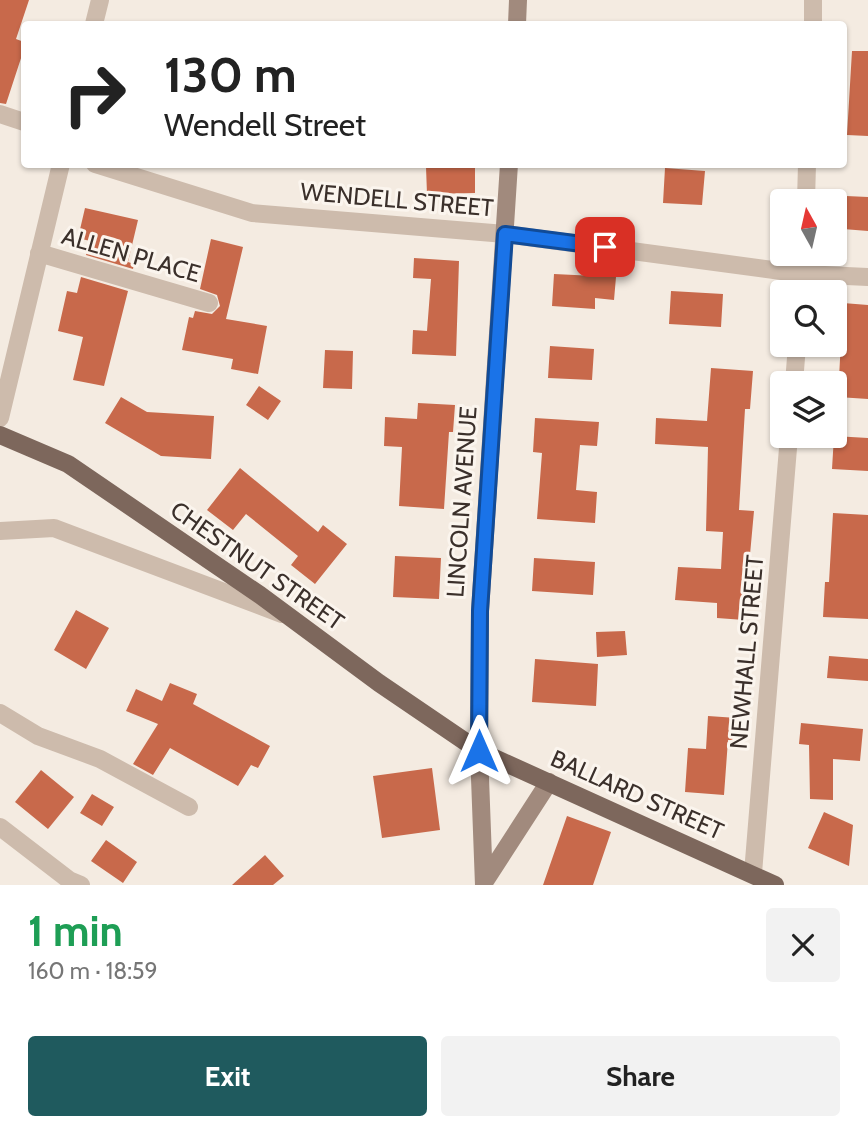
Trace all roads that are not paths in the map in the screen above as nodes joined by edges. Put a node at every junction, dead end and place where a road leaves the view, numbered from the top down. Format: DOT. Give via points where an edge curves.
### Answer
graph roads {
  1 [pos="100,0"];
  2 [pos="517,0"];
  3 [pos="813,0"];
  4 [pos="95,21"];
  5 [pos="517,21"];
  6 [pos="813,21"];
  7 [pos="0,114"];
  8 [pos="21,121"];
  9 [pos="60,168"];
  10 [pos="108,168"];
  11 [pos="509,168"];
  12 [pos="807,168"];
  13 [pos="806,189"];
  14 [pos="505,234"];
  15 [pos="39,253"];
  16 [pos="868,277"];
  17 [pos="784,280"];
  18 [pos="835,280"];
  19 [pos="209,303"];
  20 [pos="0,418"];
  21 [pos="0,435"];
  22 [pos="788,448"];
  23 [pos="0,531"];
  24 [pos="288,617"];
  25 [pos="0,713"];
  26 [pos="479,751"];
  27 [pos="549,782"];
  28 [pos="189,807"];
  29 [pos="0,827"];
  30 [pos="753,873"];
  31 [pos="484,883"];
  32 [pos="80,885"];
  33 [pos="775,885"];
  1 -- 4 [label="street"];
  2 -- 5 [label="main road"];
  3 -- 6 [label="street"];
  7 -- 8 [label="street"];
  9 -- 15 [label="street"];
  10 -- 14 [label="street, WENDELL STREET" via="252,212"];
  11 -- 14 [label="main road, LINCOLN AVENUE"];
  12 -- 13 [label="street"];
  14 -- 17 [label="street, WENDELL STREET"];
  14 -- 26 [label="main road, LINCOLN AVENUE" via="480,611"];
  15 -- 19 [label="street, ALLEN PLACE"];
  15 -- 20 [label="street"];
  16 -- 18 [label="street, WENDELL STREET"];
  21 -- 24 [label="main road, CHESTNUT STREET" via="68,464"];
  22 -- 30 [label="street, NEWHALL STREET"];
  23 -- 24 [label="street" via="54,528"];
  24 -- 26 [label="main road, CHESTNUT STREET"];
  25 -- 28 [label="street" via="38,736 100,759"];
  26 -- 27 [label="main road, BALLARD STREET"];
  26 -- 31 [label="main road, LINCOLN AVENUE"];
  27 -- 30 [label="main road, BALLARD STREET"];
  27 -- 31 [label="main road"];
  29 -- 32 [label="street"];
  30 -- 33 [label="main road, BALLARD STREET"];
}
